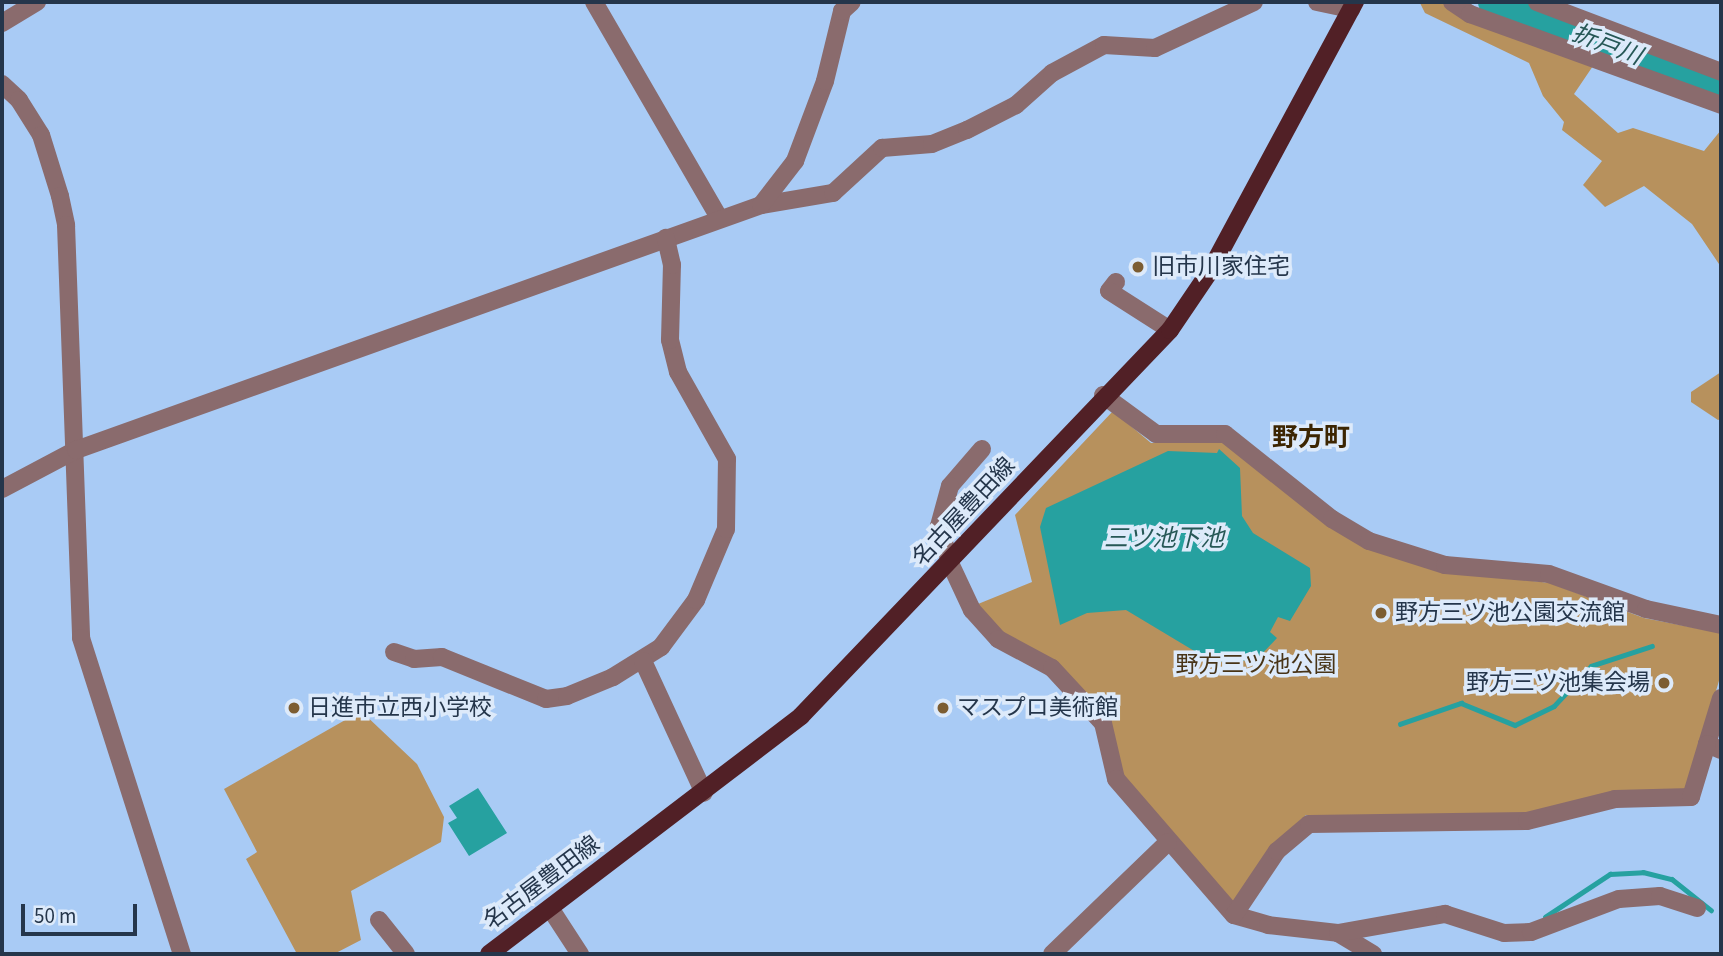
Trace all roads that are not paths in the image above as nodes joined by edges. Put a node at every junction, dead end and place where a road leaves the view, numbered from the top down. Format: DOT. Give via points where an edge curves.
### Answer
graph roads {
  1 [pos="37,2"];
  2 [pos="594,2"];
  3 [pos="852,2"];
  4 [pos="1255,2"];
  5 [pos="1317,2"];
  6 [pos="1452,2"];
  7 [pos="1537,2"];
  8 [pos="1353,5"];
  9 [pos="2,23"];
  10 [pos="1721,72"];
  11 [pos="2,84"];
  12 [pos="1721,104"];
  13 [pos="761,205"];
  14 [pos="719,218"];
  15 [pos="666,238"];
  16 [pos="1116,282"];
  17 [pos="1170,330"];
  18 [pos="1103,395"];
  19 [pos="982,449"];
  20 [pos="76,450"];
  21 [pos="2,489"];
  22 [pos="950,564"];
  23 [pos="1721,625"];
  24 [pos="394,653"];
  25 [pos="643,661"];
  26 [pos="1721,698"];
  27 [pos="1714,747"];
  28 [pos="704,793"];
  29 [pos="1168,842"];
  30 [pos="550,908"];
  31 [pos="1697,908"];
  32 [pos="1234,915"];
  33 [pos="379,920"];
  34 [pos="1338,933"];
  35 [pos="182,954"];
  36 [pos="406,954"];
  37 [pos="489,954"];
  38 [pos="580,954"];
  39 [pos="1052,954"];
  40 [pos="1373,954"];
  1 -- 9 [label="street"];
  2 -- 14 [label="street"];
  3 -- 13 [label="street" via="842,11 825,81 795,161"];
  4 -- 13 [label="street" via="1155,48 1104,45 1052,73 1016,106 967,130 932,144 882,148 833,193"];
  5 -- 8 [label="street"];
  6 -- 12 [label="street" via="1470,14"];
  7 -- 10 [label="street"];
  8 -- 17 [label="main road, 名古屋豊田線" via="1210,271"];
  11 -- 20 [label="street" via="19,100 41,135 61,197"];
  13 -- 14 [label="street"];
  14 -- 15 [label="street"];
  15 -- 20 [label="street"];
  15 -- 25 [label="street" via="672,265 670,340 678,372 727,459 729,498 726,529 696,600 661,647"];
  16 -- 17 [label="street" via="1110,291"];
  17 -- 18 [label="main road, 名古屋豊田線"];
  18 -- 22 [label="main road, 名古屋豊田線"];
  18 -- 23 [label="street" via="1156,435 1225,434 1300,495 1369,541 1445,565 1549,574 1646,609"];
  19 -- 22 [label="street" via="950,486 939,526"];
  20 -- 21 [label="street"];
  20 -- 35 [label="street" via="81,638"];
  22 -- 28 [label="main road, 名古屋豊田線" via="801,716"];
  22 -- 29 [label="street" via="972,610 998,639 1052,668 1103,723 1116,779"];
  24 -- 25 [label="street" via="414,659 442,657 546,699 567,696"];
  25 -- 28 [label="street"];
  26 -- 27 [label="street"];
  27 -- 32 [label="street" via="1691,797 1615,799 1527,821 1309,824 1277,851"];
  28 -- 30 [label="main road, 名古屋豊田線"];
  29 -- 32 [label="street"];
  29 -- 39 [label="street"];
  30 -- 37 [label="main road, 名古屋豊田線"];
  30 -- 38 [label="street"];
  31 -- 34 [label="street" via="1660,896 1619,899 1531,932 1504,933 1445,914"];
  32 -- 34 [label="street" via="1268,925"];
  33 -- 36 [label="street"];
  34 -- 40 [label="street"];
}
